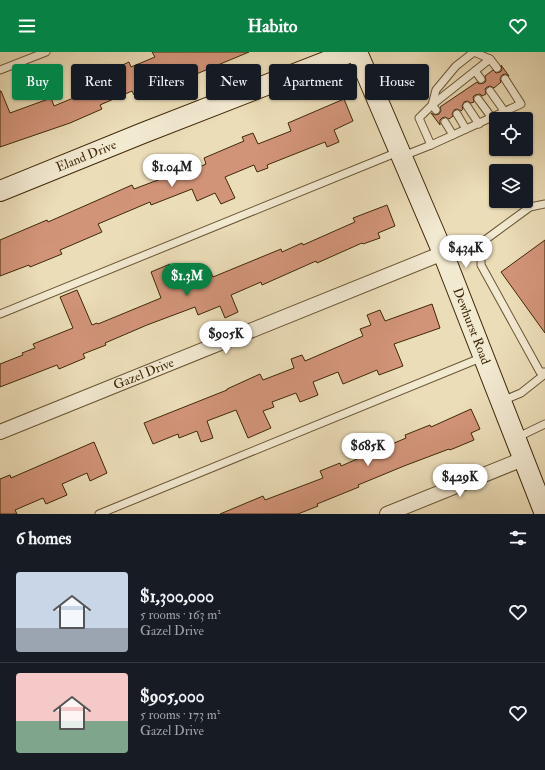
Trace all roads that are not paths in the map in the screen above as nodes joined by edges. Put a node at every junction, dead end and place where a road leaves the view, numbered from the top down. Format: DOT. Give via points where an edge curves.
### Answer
graph roads {
  1 [pos="46,52"];
  2 [pos="351,52"];
  3 [pos="357,52"];
  4 [pos="474,52"];
  5 [pos="490,59"];
  6 [pos="497,68"];
  7 [pos="0,70"];
  8 [pos="475,71"];
  9 [pos="481,79"];
  10 [pos="465,80"];
  11 [pos="505,80"];
  12 [pos="470,86"];
  13 [pos="490,91"];
  14 [pos="478,99"];
  15 [pos="467,106"];
  16 [pos="434,107"];
  17 [pos="505,112"];
  18 [pos="456,114"];
  19 [pos="489,114"];
  20 [pos="489,119"];
  21 [pos="445,122"];
  22 [pos="479,124"];
  23 [pos="466,130"];
  24 [pos="453,135"];
  25 [pos="431,145"];
  26 [pos="401,154"];
  27 [pos="0,192"];
  28 [pos="545,204"];
  29 [pos="443,253"];
  30 [pos="0,314"];
  31 [pos="483,357"];
  32 [pos="545,373"];
  33 [pos="500,402"];
  34 [pos="545,424"];
  35 [pos="0,432"];
  36 [pos="515,438"];
  37 [pos="523,458"];
  38 [pos="543,504"];
  39 [pos="99,514"];
  40 [pos="387,514"];
  1 -- 7 [label="lane"];
  2 -- 27 [label="street, Eland Drive"];
  3 -- 26 [label="street, Dewhurst Road"];
  4 -- 5 [label="lane"];
  4 -- 16 [label="lane" via="456,66 436,90"];
  5 -- 6 [label="lane"];
  5 -- 8 [label="lane"];
  8 -- 9 [label="lane"];
  8 -- 10 [label="lane"];
  10 -- 12 [label="lane"];
  10 -- 16 [label="lane" via="456,92"];
  11 -- 17 [label="lane" via="521,104"];
  13 -- 17 [label="lane"];
  14 -- 19 [label="lane"];
  15 -- 22 [label="lane"];
  16 -- 25 [label="lane" via="419,118"];
  18 -- 23 [label="lane"];
  20 -- 22 [label="lane"];
  21 -- 24 [label="lane"];
  22 -- 23 [label="lane"];
  23 -- 24 [label="lane"];
  24 -- 25 [label="lane"];
  25 -- 26 [label="lane"];
  26 -- 29 [label="street, Dewhurst Road"];
  26 -- 30 [label="lane"];
  28 -- 32 [label="lane" via="530,207 485,240 481,249 481,266 540,372"];
  29 -- 31 [label="street, Dewhurst Road"];
  29 -- 35 [label="street, Gazel Drive"];
  31 -- 33 [label="street, Dewhurst Road"];
  31 -- 39 [label="lane"];
  32 -- 33 [label="lane" via="521,393"];
  33 -- 36 [label="street, Dewhurst Road"];
  34 -- 36 [label="lane"];
  36 -- 37 [label="street, Dewhurst Road"];
  37 -- 38 [label="street, Dewhurst Road"];
  37 -- 40 [label="street"];
}
